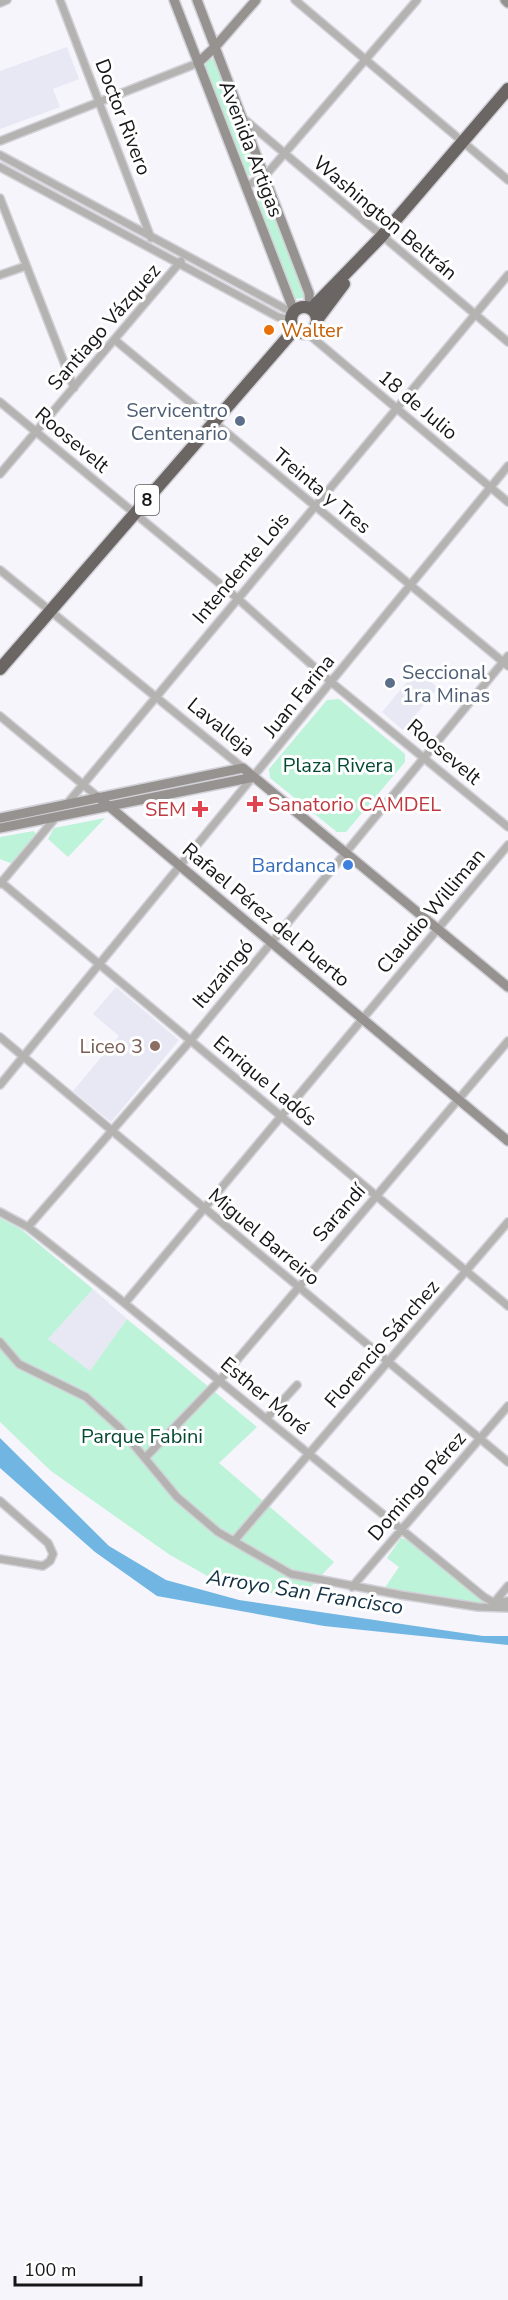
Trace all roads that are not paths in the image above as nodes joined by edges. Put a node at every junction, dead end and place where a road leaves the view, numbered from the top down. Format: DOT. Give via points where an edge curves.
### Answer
graph roads {
  1 [pos="7,0"];
  2 [pos="60,0"];
  3 [pos="174,0"];
  4 [pos="197,0"];
  5 [pos="256,0"];
  6 [pos="295,0"];
  7 [pos="417,0"];
  8 [pos="0,3"];
  9 [pos="215,47"];
  10 [pos="365,59"];
  11 [pos="198,63"];
  12 [pos="508,89"];
  13 [pos="99,103"];
  14 [pos="242,118"];
  15 [pos="0,141"];
  16 [pos="462,141"];
  17 [pos="284,154"];
  18 [pos="0,155"];
  19 [pos="0,167"];
  20 [pos="265,176"];
  21 [pos="508,180"];
  22 [pos="246,186"];
  23 [pos="68,192"];
  24 [pos="0,198"];
  25 [pos="64,202"];
  26 [pos="381,237"];
  27 [pos="151,238"];
  28 [pos="147,246"];
  29 [pos="184,255"];
  30 [pos="180,264"];
  31 [pos="26,266"];
  32 [pos="0,275"];
  33 [pos="508,275"];
  34 [pos="312,312"];
  35 [pos="476,314"];
  36 [pos="293,318"];
  37 [pos="307,333"];
  38 [pos="115,340"];
  39 [pos="508,342"];
  40 [pos="74,388"];
  41 [pos="0,402"];
  42 [pos="396,408"];
  43 [pos="214,422"];
  44 [pos="36,431"];
  45 [pos="508,466"];
  46 [pos="0,474"];
  47 [pos="490,487"];
  48 [pos="508,502"];
  49 [pos="315,506"];
  50 [pos="134,514"];
  51 [pos="0,570"];
  52 [pos="410,586"];
  53 [pos="237,598"];
  54 [pos="51,611"];
  55 [pos="506,661"];
  56 [pos="0,669"];
  57 [pos="331,682"];
  58 [pos="154,696"];
  59 [pos="0,716"];
  60 [pos="424,756"];
  61 [pos="243,768"];
  62 [pos="254,777"];
  63 [pos="82,785"];
  64 [pos="98,797"];
  65 [pos="67,804"];
  66 [pos="108,806"];
  67 [pos="57,816"];
  68 [pos="0,818"];
  69 [pos="508,827"];
  70 [pos="0,828"];
  71 [pos="508,844"];
  72 [pos="346,852"];
  73 [pos="180,866"];
  74 [pos="1,883"];
  75 [pos="438,929"];
  76 [pos="270,943"];
  77 [pos="100,964"];
  78 [pos="508,987"];
  79 [pos="362,1019"];
  80 [pos="0,1037"];
  81 [pos="190,1040"];
  82 [pos="508,1041"];
  83 [pos="23,1057"];
  84 [pos="0,1085"];
  85 [pos="458,1100"];
  86 [pos="281,1116"];
  87 [pos="113,1132"];
  88 [pos="508,1141"];
  89 [pos="376,1196"];
  90 [pos="204,1209"];
  91 [pos="0,1212"];
  92 [pos="508,1222"];
  93 [pos="28,1227"];
  94 [pos="466,1271"];
  95 [pos="298,1287"];
  96 [pos="125,1303"];
  97 [pos="508,1306"];
  98 [pos="0,1342"];
  99 [pos="388,1362"];
  100 [pos="220,1380"];
  101 [pos="297,1385"];
  102 [pos="508,1406"];
  103 [pos="266,1419"];
  104 [pos="479,1439"];
  105 [pos="309,1455"];
  106 [pos="145,1458"];
  107 [pos="508,1462"];
  108 [pos="0,1501"];
  109 [pos="401,1530"];
  110 [pos="234,1541"];
  111 [pos="0,1559"];
  112 [pos="508,1586"];
  113 [pos="352,1587"];
  114 [pos="508,1601"];
  115 [pos="493,1605"];
  116 [pos="508,1608"];
  1 -- 8 [label="street"];
  2 -- 13 [label="street, Doctor Rivero"];
  3 -- 11 [label="main road, Avenida Artigas"];
  4 -- 9 [label="main road, Avenida Artigas"];
  5 -- 9 [label="main road"];
  6 -- 10 [label="street"];
  7 -- 10 [label="street"];
  9 -- 11 [label="main road"];
  9 -- 14 [label="main road, Avenida Artigas"];
  10 -- 16 [label="street"];
  10 -- 17 [label="street"];
  11 -- 13 [label="street"];
  11 -- 22 [label="main road, Avenida Artigas"];
  12 -- 16 [label="highway"];
  13 -- 15 [label="street"];
  13 -- 27 [label="street, Doctor Rivero"];
  14 -- 17 [label="street, Washington Beltrán"];
  14 -- 20 [label="main road, Avenida Artigas"];
  16 -- 21 [label="street"];
  16 -- 26 [label="highway"];
  17 -- 20 [label="street"];
  17 -- 26 [label="street, Washington Beltrán"];
  18 -- 23 [label="street"];
  19 -- 25 [label="street"];
  20 -- 22 [label="street"];
  20 -- 34 [label="main road, Avenida Artigas" via="309,293"];
  22 -- 36 [label="main road, Avenida Artigas"];
  23 -- 25 [label="street"];
  23 -- 27 [label="street"];
  24 -- 31 [label="street"];
  25 -- 28 [label="street"];
  26 -- 34 [label="highway"];
  26 -- 35 [label="street, Washington Beltrán"];
  27 -- 28 [label="street"];
  27 -- 29 [label="street"];
  28 -- 30 [label="street"];
  29 -- 30 [label="street, Santiago Vázquez"];
  29 -- 36 [label="street"];
  30 -- 36 [label="street" via="278,317"];
  30 -- 38 [label="street, Santiago Vázquez"];
  31 -- 32 [label="street"];
  31 -- 40 [label="street"];
  33 -- 35 [label="street, Intendente Lois"];
  34 -- 36 [label="highway" via="302,307"];
  34 -- 37 [label="highway" via="314,328"];
  35 -- 39 [label="street, Washington Beltrán"];
  35 -- 42 [label="street, Intendente Lois"];
  36 -- 37 [label="highway"];
  36 -- 43 [label="highway, 8"];
  37 -- 42 [label="street, 18 de Julio"];
  38 -- 40 [label="street, Santiago Vázquez"];
  38 -- 43 [label="street, Treinta y Tres"];
  40 -- 44 [label="street, Santiago Vázquez"];
  41 -- 44 [label="street, Roosevelt"];
  42 -- 47 [label="street, 18 de Julio"];
  42 -- 49 [label="street, Intendente Lois"];
  43 -- 49 [label="street, Treinta y Tres"];
  43 -- 50 [label="highway, 8"];
  44 -- 46 [label="street, Santiago Vázquez"];
  44 -- 50 [label="street, Roosevelt"];
  45 -- 47 [label="street, Juan Farina"];
  47 -- 48 [label="street, 18 de Julio"];
  47 -- 52 [label="street, Juan Farina"];
  49 -- 52 [label="street, Treinta y Tres"];
  49 -- 53 [label="street, Intendente Lois"];
  50 -- 53 [label="street, Roosevelt"];
  50 -- 54 [label="highway, 8"];
  51 -- 54 [label="street, Lavalleja"];
  52 -- 55 [label="street, Treinta y Tres"];
  52 -- 57 [label="street, Juan Farina"];
  53 -- 57 [label="street, Roosevelt"];
  53 -- 58 [label="street, Intendente Lois"];
  54 -- 56 [label="highway, 8"];
  54 -- 58 [label="street, Lavalleja"];
  55 -- 60 [label="street, Ituzaingó"];
  57 -- 60 [label="street, Roosevelt"];
  57 -- 62 [label="street, Juan Farina"];
  58 -- 61 [label="street, Lavalleja"];
  58 -- 63 [label="street, Intendente Lois"];
  59 -- 63 [label="street, Rafael Pérez del Puerto"];
  60 -- 69 [label="street, Roosevelt"];
  60 -- 72 [label="street, Ituzaingó"];
  61 -- 62 [label="main road, Lavalleja"];
  61 -- 64 [label="main road"];
  62 -- 66 [label="main road"];
  62 -- 72 [label="main road, Lavalleja"];
  62 -- 73 [label="street, Juan Farina"];
  63 -- 64 [label="street, Rafael Pérez del Puerto"];
  63 -- 65 [label="street, Intendente Lois"];
  64 -- 65 [label="main road"];
  64 -- 66 [label="main road, Rafael Pérez del Puerto"];
  65 -- 67 [label="street, Intendente Lois"];
  65 -- 68 [label="main road"];
  66 -- 67 [label="main road"];
  66 -- 73 [label="main road, Rafael Pérez del Puerto"];
  67 -- 70 [label="main road"];
  67 -- 74 [label="street, Intendente Lois"];
  71 -- 75 [label="street, Claudio Williman"];
  72 -- 75 [label="main road, Lavalleja"];
  72 -- 76 [label="street, Ituzaingó"];
  73 -- 76 [label="main road, Rafael Pérez del Puerto"];
  73 -- 77 [label="street, Juan Farina"];
  74 -- 77 [label="street, Enrique Ladós"];
  75 -- 78 [label="main road, Lavalleja"];
  75 -- 79 [label="street, Claudio Williman"];
  76 -- 79 [label="main road, Rafael Pérez del Puerto"];
  76 -- 81 [label="street, Ituzaingó"];
  77 -- 81 [label="street, Enrique Ladós"];
  77 -- 83 [label="street, Juan Farina"];
  79 -- 85 [label="main road, Rafael Pérez del Puerto"];
  79 -- 86 [label="street, Claudio Williman"];
  80 -- 83 [label="street, Miguel Barreiro"];
  81 -- 86 [label="street, Enrique Ladós"];
  81 -- 87 [label="street, Ituzaingó"];
  82 -- 85 [label="street, Sarandí"];
  83 -- 84 [label="street, Juan Farina"];
  83 -- 87 [label="street, Miguel Barreiro"];
  85 -- 88 [label="main road, Rafael Pérez del Puerto"];
  85 -- 89 [label="street, Sarandí"];
  86 -- 89 [label="street, Enrique Ladós"];
  86 -- 90 [label="street, Claudio Williman"];
  87 -- 90 [label="street, Miguel Barreiro"];
  87 -- 93 [label="street, Ituzaingó"];
  89 -- 94 [label="street, Enrique Ladós"];
  89 -- 95 [label="street, Sarandí"];
  90 -- 95 [label="street, Miguel Barreiro"];
  90 -- 96 [label="street, Claudio Williman"];
  91 -- 93 [label="street, Esther Moré"];
  92 -- 94 [label="street, Florencio Sánchez"];
  93 -- 96 [label="street, Esther Moré"];
  94 -- 97 [label="street, Enrique Ladós"];
  94 -- 99 [label="street, Florencio Sánchez"];
  95 -- 99 [label="street, Miguel Barreiro"];
  95 -- 100 [label="street, Sarandí"];
  96 -- 100 [label="street, Esther Moré"];
  98 -- 106 [label="street" via="19,1364 86,1397"];
  99 -- 104 [label="street, Miguel Barreiro"];
  99 -- 105 [label="street, Florencio Sánchez"];
  100 -- 103 [label="street, Esther Moré"];
  100 -- 106 [label="street, Sarandí"];
  101 -- 103 [label="street"];
  102 -- 104 [label="street, Domingo Pérez"];
  103 -- 105 [label="street, Esther Moré"];
  104 -- 107 [label="street, Miguel Barreiro"];
  104 -- 109 [label="street, Domingo Pérez"];
  105 -- 109 [label="street, Esther Moré"];
  105 -- 110 [label="street, Florencio Sánchez"];
  106 -- 110 [label="street" via="177,1497"];
  108 -- 111 [label="street" via="48,1543 52,1554 43,1566"];
  109 -- 113 [label="street, Domingo Pérez"];
  109 -- 115 [label="street, Esther Moré"];
  110 -- 113 [label="street" via="291,1574"];
  112 -- 115 [label="street"];
  113 -- 115 [label="street"];
  114 -- 115 [label="street"];
  115 -- 116 [label="street"];
}
